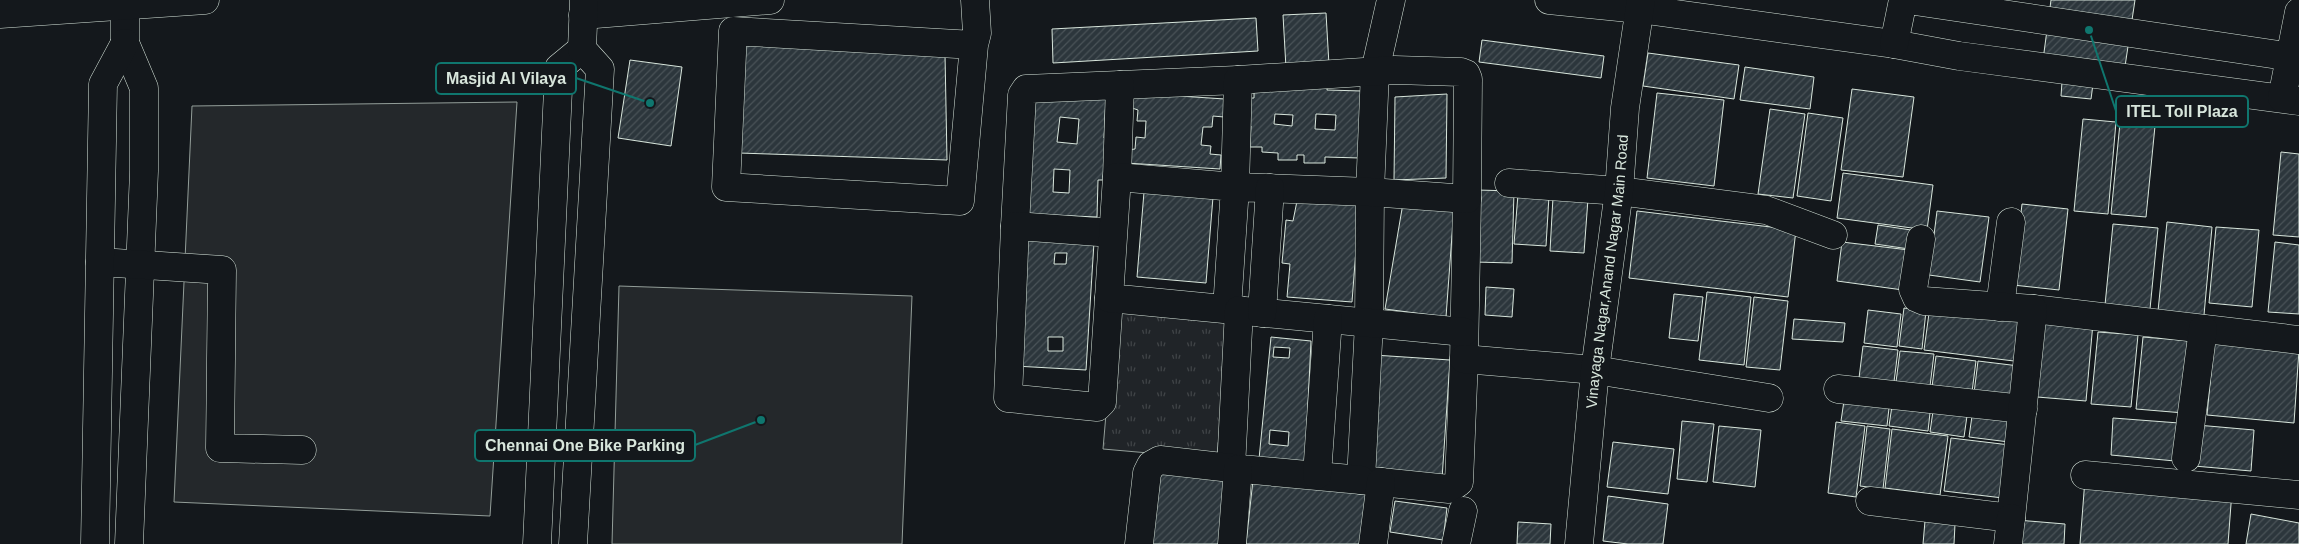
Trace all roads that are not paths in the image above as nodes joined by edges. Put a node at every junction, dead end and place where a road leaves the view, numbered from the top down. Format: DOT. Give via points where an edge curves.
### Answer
graph roads {
  1 [pos="205,0"];
  2 [pos="770,0"];
  3 [pos="975,0"];
  4 [pos="1391,0"];
  5 [pos="1408,0"];
  6 [pos="1549,0"];
  7 [pos="1903,0"];
  8 [pos="1908,0"];
  9 [pos="125,3"];
  10 [pos="1640,5"];
  11 [pos="583,7"];
  12 [pos="2299,12"];
  13 [pos="0,14"];
  14 [pos="125,44"];
  15 [pos="1894,44"];
  16 [pos="974,45"];
  17 [pos="582,49"];
  18 [pos="2294,57"];
  19 [pos="1385,70"];
  20 [pos="1238,80"];
  21 [pos="1120,85"];
  22 [pos="2290,100"];
  23 [pos="1117,177"];
  24 [pos="1509,183"];
  25 [pos="1235,187"];
  26 [pos="1270,188"];
  27 [pos="1619,191"];
  28 [pos="1370,192"];
  29 [pos="1467,199"];
  30 [pos="2011,222"];
  31 [pos="1015,226"];
  32 [pos="1112,234"];
  33 [pos="1833,235"];
  34 [pos="1921,238"];
  35 [pos="100,262"];
  36 [pos="141,265"];
  37 [pos="1109,298"];
  38 [pos="2000,307"];
  39 [pos="2033,309"];
  40 [pos="1243,310"];
  41 [pos="1328,319"];
  42 [pos="1369,322"];
  43 [pos="2203,329"];
  44 [pos="1464,332"];
  45 [pos="2299,340"];
  46 [pos="1469,360"];
  47 [pos="1596,370"];
  48 [pos="1838,389"];
  49 [pos="1768,398"];
  50 [pos="2023,410"];
  51 [pos="96,439"];
  52 [pos="134,441"];
  53 [pos="302,450"];
  54 [pos="2186,458"];
  55 [pos="1234,469"];
  56 [pos="1317,475"];
  57 [pos="2085,475"];
  58 [pos="1371,481"];
  59 [pos="2299,494"];
  60 [pos="1870,501"];
  61 [pos="1463,511"];
  62 [pos="2010,531"];
  63 [pos="95,544"];
  64 [pos="129,544"];
  65 [pos="538,544"];
  66 [pos="572,544"];
  67 [pos="1139,544"];
  68 [pos="1232,544"];
  69 [pos="1372,544"];
  70 [pos="1456,544"];
  71 [pos="1579,544"];
  1 -- 9 [label="street"];
  2 -- 11 [label="street"];
  3 -- 16 [label="street" via="977,33"];
  4 -- 19 [label="street"];
  5 -- 19 [label="street"];
  6 -- 10 [label="street"];
  7 -- 15 [label="street"];
  8 -- 18 [label="street"];
  9 -- 13 [label="street"];
  9 -- 14 [label="street"];
  10 -- 15 [label="street"];
  10 -- 27 [label="street, Vinayaga Nagar,Anand Nagar Main Road" via="1625,108"];
  11 -- 17 [label="street"];
  12 -- 18 [label="street"];
  14 -- 35 [label="street" via="103,84"];
  14 -- 36 [label="street" via="144,88"];
  15 -- 22 [label="street" via="1960,56"];
  16 -- 16 [label="street" via="733,31 726,187 960,201"];
  17 -- 65 [label="street" via="559,68"];
  17 -- 66 [label="street" via="600,69"];
  18 -- 22 [label="street"];
  19 -- 20 [label="street"];
  19 -- 28 [label="street"];
  19 -- 29 [label="street" via="1466,74"];
  20 -- 21 [label="street"];
  20 -- 25 [label="street"];
  21 -- 23 [label="street"];
  21 -- 31 [label="street" via="1026,89 1022,95"];
  23 -- 25 [label="street"];
  23 -- 32 [label="street"];
  24 -- 27 [label="street"];
  25 -- 26 [label="street"];
  25 -- 40 [label="street"];
  26 -- 28 [label="street"];
  26 -- 40 [label="street"];
  27 -- 33 [label="street" via="1766,210"];
  27 -- 47 [label="street, Vinayaga Nagar,Anand Nagar Main Road"];
  28 -- 29 [label="street"];
  28 -- 42 [label="street"];
  29 -- 44 [label="street"];
  30 -- 38 [label="street"];
  31 -- 32 [label="street"];
  31 -- 37 [label="street" via="1008,398 1100,406"];
  32 -- 37 [label="street"];
  34 -- 38 [label="street" via="1913,290 1917,298"];
  35 -- 36 [label="street"];
  35 -- 51 [label="street"];
  36 -- 52 [label="street"];
  36 -- 53 [label="street" via="222,270 220,448"];
  37 -- 40 [label="street"];
  38 -- 39 [label="street"];
  39 -- 43 [label="street"];
  39 -- 50 [label="street"];
  40 -- 41 [label="street"];
  40 -- 55 [label="street"];
  41 -- 42 [label="street"];
  41 -- 56 [label="street"];
  42 -- 44 [label="street"];
  42 -- 58 [label="street"];
  43 -- 45 [label="street"];
  43 -- 54 [label="street"];
  44 -- 46 [label="street"];
  46 -- 47 [label="street"];
  46 -- 58 [label="street" via="1459,482 1450,489"];
  47 -- 49 [label="street"];
  47 -- 71 [label="street, Vinayaga Nagar,Anand Nagar Main Road"];
  48 -- 50 [label="street"];
  50 -- 62 [label="street"];
  51 -- 52 [label="street"];
  51 -- 63 [label="street"];
  52 -- 64 [label="street"];
  55 -- 56 [label="street"];
  55 -- 67 [label="street" via="1160,460 1151,466 1147,473"];
  55 -- 68 [label="street"];
  56 -- 58 [label="street"];
  57 -- 59 [label="street"];
  58 -- 69 [label="street"];
  60 -- 62 [label="street"];
  61 -- 70 [label="street"];
}
